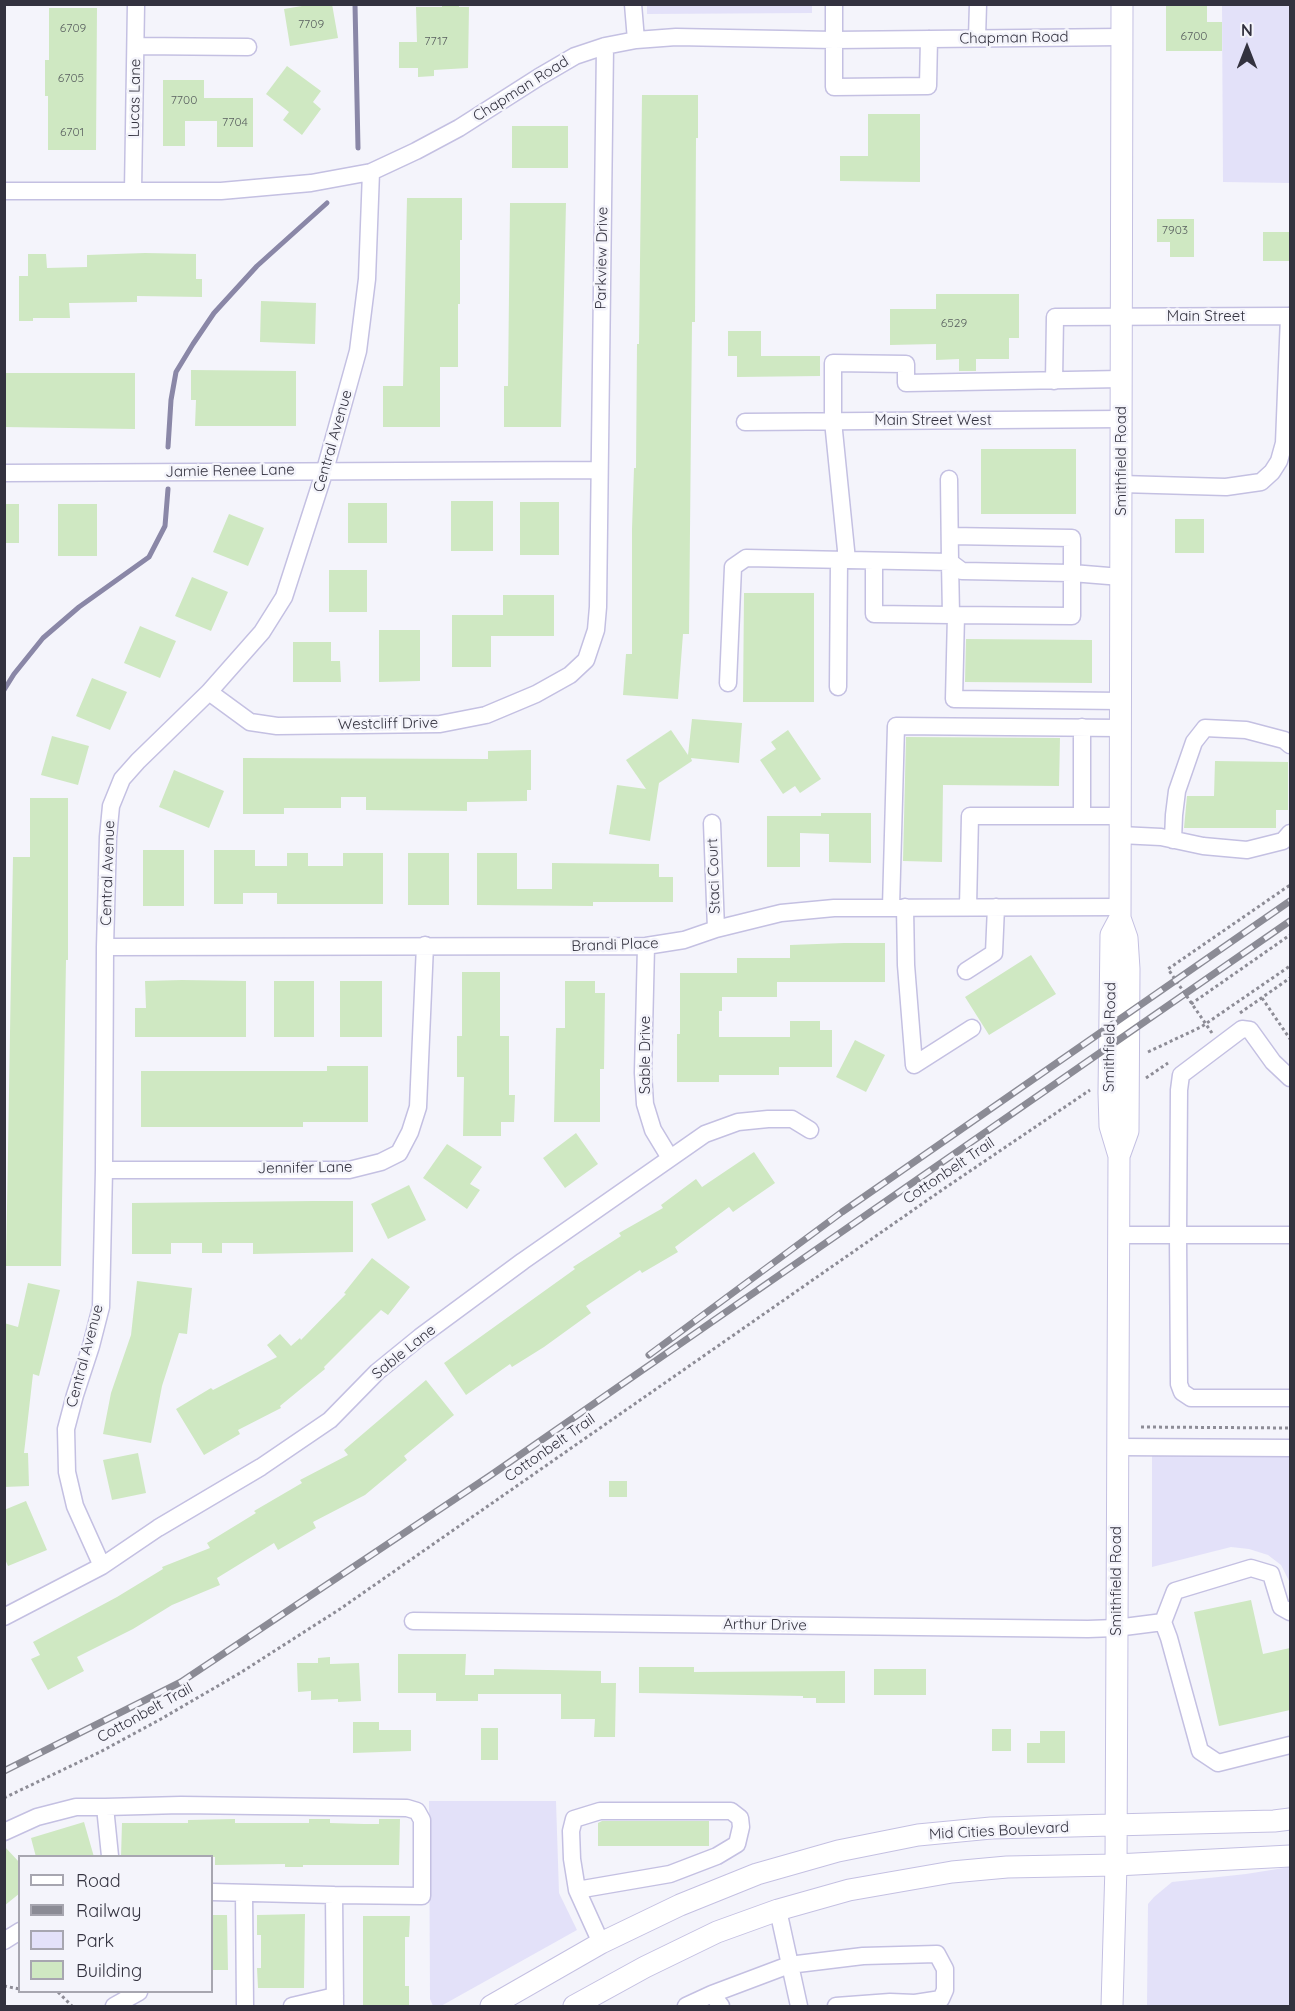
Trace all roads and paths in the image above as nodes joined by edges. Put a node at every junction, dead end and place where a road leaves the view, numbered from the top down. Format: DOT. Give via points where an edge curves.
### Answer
graph roads {
  1 [pos="136,4"];
  2 [pos="633,4"];
  3 [pos="834,4"];
  4 [pos="978,4"];
  5 [pos="1122,4"];
  6 [pos="1121,37"];
  7 [pos="977,38"];
  8 [pos="929,39"];
  9 [pos="636,40"];
  10 [pos="834,40"];
  11 [pos="136,46"];
  12 [pos="605,46"];
  13 [pos="248,47"];
  14 [pos="371,172"];
  15 [pos="4,191"];
  16 [pos="133,191"];
  17 [pos="1121,316"];
  18 [pos="1290,316"];
  19 [pos="1121,379"];
  20 [pos="1054,381"];
  21 [pos="1121,419"];
  22 [pos="833,421"];
  23 [pos="745,422"];
  24 [pos="1283,467"];
  25 [pos="325,470"];
  26 [pos="599,470"];
  27 [pos="4,473"];
  28 [pos="949,478"];
  29 [pos="1121,484"];
  30 [pos="950,536"];
  31 [pos="843,560"];
  32 [pos="874,561"];
  33 [pos="950,562"];
  34 [pos="1072,573"];
  35 [pos="1120,577"];
  36 [pos="954,615"];
  37 [pos="728,683"];
  38 [pos="838,687"];
  39 [pos="209,692"];
  40 [pos="1120,701"];
  41 [pos="1082,728"];
  42 [pos="1120,728"];
  43 [pos="1290,745"];
  44 [pos="1082,816"];
  45 [pos="712,823"];
  46 [pos="1120,826"];
  47 [pos="1290,833"];
  48 [pos="1173,840"];
  49 [pos="1290,885"];
  50 [pos="898,907"];
  51 [pos="968,907"];
  52 [pos="996,907"];
  53 [pos="1120,913"];
  54 [pos="716,929"];
  55 [pos="1290,935"];
  56 [pos="426,945"];
  57 [pos="646,946"];
  58 [pos="105,947"];
  59 [pos="1290,966"];
  60 [pos="966,971"];
  61 [pos="1262,998"];
  62 [pos="1191,1004"];
  63 [pos="1206,1024"];
  64 [pos="972,1028"];
  65 [pos="1290,1039"];
  66 [pos="1219,1045"];
  67 [pos="1143,1054"];
  68 [pos="1290,1078"];
  69 [pos="1092,1089"];
  70 [pos="810,1130"];
  71 [pos="670,1158"];
  72 [pos="104,1170"];
  73 [pos="1119,1235"];
  74 [pos="1178,1235"];
  75 [pos="1290,1235"];
  76 [pos="1290,1398"];
  77 [pos="1141,1427"];
  78 [pos="1290,1428"];
  79 [pos="1118,1447"];
  80 [pos="1290,1448"];
  81 [pos="102,1566"];
  82 [pos="1290,1612"];
  83 [pos="4,1617"];
  84 [pos="413,1621"];
  85 [pos="1162,1622"];
  86 [pos="1116,1628"];
  87 [pos="1290,1745"];
  88 [pos="4,1798"];
  89 [pos="105,1807"];
  90 [pos="1290,1819"];
  91 [pos="1116,1825"];
  92 [pos="4,1832"];
  93 [pos="110,1855"];
  94 [pos="1290,1856"];
  95 [pos="1116,1865"];
  96 [pos="577,1890"];
  97 [pos="213,1892"];
  98 [pos="244,1893"];
  99 [pos="334,1895"];
  100 [pos="778,1910"];
  101 [pos="18,1932"];
  102 [pos="4,1941"];
  103 [pos="601,1943"];
  104 [pos="789,1965"];
  105 [pos="59,1993"];
  106 [pos="137,1993"];
  107 [pos="716,2000"];
  108 [pos="335,2001"];
  109 [pos="915,2005"];
  110 [pos="72,2007"];
  111 [pos="114,2007"];
  112 [pos="245,2007"];
  113 [pos="291,2007"];
  114 [pos="491,2007"];
  115 [pos="574,2007"];
  116 [pos="686,2007"];
  117 [pos="799,2007"];
  118 [pos="836,2007"];
  119 [pos="1112,2007"];
  1 -- 11 [label="street, Lucas Lane"];
  2 -- 9 [label="street"];
  3 -- 10 [label="street"];
  4 -- 7 [label="street"];
  5 -- 6 [label="main road, Smithfield Road"];
  6 -- 7 [label="street, Chapman Road"];
  6 -- 17 [label="main road, Smithfield Road"];
  7 -- 8 [label="street, Chapman Road"];
  8 -- 10 [label="street, Chapman Road"];
  8 -- 10 [label="street" via="928,86 834,87"];
  9 -- 10 [label="street, Chapman Road"];
  9 -- 12 [label="street, Chapman Road"];
  11 -- 13 [label="street"];
  11 -- 16 [label="street, Lucas Lane"];
  12 -- 14 [label="street, Chapman Road" via="575,56 459,128"];
  12 -- 26 [label="street, Parkview Drive"];
  14 -- 16 [label="street, Chapman Road" via="287,186"];
  14 -- 25 [label="street, Central Avenue" via="367,279 358,351"];
  15 -- 16 [label="street, Chapman Road"];
  17 -- 18 [label="street, Main Street"];
  17 -- 19 [label="main road, Smithfield Road"];
  17 -- 20 [label="street, Main Street" via="1055,317"];
  18 -- 24 [label="street"];
  19 -- 20 [label="street"];
  19 -- 21 [label="main road, Smithfield Road"];
  20 -- 22 [label="street" via="906,383 906,364 833,363"];
  21 -- 22 [label="street, Main Street West"];
  21 -- 29 [label="main road, Smithfield Road"];
  22 -- 23 [label="street, Main Street West"];
  22 -- 31 [label="street"];
  24 -- 29 [label="street" via="1261,482 1245,486"];
  25 -- 26 [label="street, Jamie Renee Lane"];
  25 -- 27 [label="street, Jamie Renee Lane"];
  25 -- 39 [label="street, Central Avenue" via="284,597 262,632"];
  26 -- 39 [label="street, Westcliff Drive" via="596,630 586,660 570,675 486,715 440,724 277,726 250,722"];
  28 -- 30 [label="street"];
  29 -- 35 [label="main road, Smithfield Road"];
  30 -- 33 [label="street"];
  30 -- 34 [label="street" via="1072,538"];
  31 -- 32 [label="street"];
  31 -- 37 [label="street" via="746,558 733,567"];
  31 -- 38 [label="street"];
  32 -- 33 [label="street"];
  32 -- 36 [label="street" via="874,614"];
  33 -- 34 [label="street" via="962,571"];
  33 -- 36 [label="street"];
  34 -- 35 [label="street"];
  34 -- 36 [label="street" via="1072,615"];
  35 -- 40 [label="main road, Smithfield Road"];
  36 -- 40 [label="street" via="954,699"];
  39 -- 58 [label="street, Central Avenue" via="122,779 111,806"];
  40 -- 42 [label="main road, Smithfield Road"];
  41 -- 42 [label="street"];
  41 -- 44 [label="street"];
  41 -- 50 [label="street" via="896,726"];
  42 -- 46 [label="main road, Smithfield Road"];
  43 -- 48 [label="street" via="1246,730 1205,728 1194,742 1177,791"];
  44 -- 46 [label="street"];
  44 -- 51 [label="street" via="970,816"];
  45 -- 54 [label="street, Staci Court"];
  46 -- 48 [label="street"];
  46 -- 53 [label="main road, Smithfield Road"];
  47 -- 48 [label="street" via="1283,841 1247,850"];
  49 -- 62 [label="path" via="1168,969"];
  50 -- 51 [label="street, Brandi Place"];
  50 -- 54 [label="street, Brandi Place" via="781,913"];
  50 -- 64 [label="street" via="914,1065"];
  51 -- 52 [label="street, Brandi Place"];
  52 -- 53 [label="street, Brandi Place"];
  52 -- 60 [label="street" via="994,954"];
  53 -- 73 [label="main road, Smithfield Road" via="1111,935 1109,1093 1110,1126 1119,1156"];
  54 -- 57 [label="street, Brandi Place" via="684,940"];
  55 -- 62 [label="path"];
  56 -- 57 [label="street, Brandi Place"];
  56 -- 58 [label="street, Brandi Place"];
  56 -- 72 [label="street, Jennifer Lane" via="418,1107 399,1153 349,1170"];
  57 -- 71 [label="street, Sable Drive" via="645,1104 653,1130"];
  58 -- 72 [label="street, Central Avenue"];
  59 -- 63 [label="path"];
  61 -- 65 [label="path"];
  62 -- 63 [label="path"];
  63 -- 66 [label="path"];
  63 -- 67 [label="path"];
  66 -- 68 [label="street" via="1242,1029 1250,1030"];
  66 -- 74 [label="street" via="1181,1075 1179,1081"];
  69 -- 88 [label="path, Cottonbelt Trail" via="340,1609 161,1719"];
  70 -- 71 [label="street, Sable Lane" via="792,1119 738,1122 705,1134"];
  71 -- 81 [label="street, Sable Lane" via="420,1337 377,1372 330,1420"];
  72 -- 81 [label="street, Central Avenue" via="101,1306 66,1429 67,1472 75,1506"];
  73 -- 74 [label="street"];
  73 -- 79 [label="main road, Smithfield Road"];
  74 -- 75 [label="street"];
  74 -- 76 [label="street" via="1182,1392 1191,1398"];
  77 -- 78 [label="path"];
  79 -- 80 [label="street"];
  79 -- 86 [label="main road, Smithfield Road"];
  81 -- 83 [label="street, Sable Lane"];
  82 -- 85 [label="street" via="1281,1607 1271,1574 1251,1568 1176,1591"];
  84 -- 86 [label="street, Arthur Drive"];
  85 -- 86 [label="street, Arthur Drive"];
  85 -- 87 [label="street" via="1200,1751 1218,1763"];
  86 -- 91 [label="main road, Smithfield Road"];
  89 -- 92 [label="street" via="76,1807 37,1817"];
  89 -- 93 [label="street"];
  89 -- 99 [label="street" via="417,1811 422,1820 422,1896"];
  90 -- 91 [label="main road, Mid Cities Boulevard"];
  91 -- 95 [label="main road, Smithfield Road"];
  91 -- 103 [label="main road, Mid Cities Boulevard" via="991,1828 918,1835 838,1851 757,1874"];
  94 -- 95 [label="main road"];
  95 -- 100 [label="main road" via="952,1872 849,1890"];
  95 -- 119 [label="main road, Smithfield Road"];
  96 -- 96 [label="street" via="572,1859 574,1819 600,1811 731,1811 740,1818 737,1844 717,1856 670,1874"];
  96 -- 103 [label="street"];
  97 -- 98 [label="street"];
  98 -- 99 [label="street"];
  98 -- 112 [label="street"];
  99 -- 108 [label="street"];
  100 -- 104 [label="street"];
  100 -- 115 [label="main road" via="717,1932"];
  101 -- 102 [label="street"];
  103 -- 114 [label="main road, Mid Cities Boulevard"];
  104 -- 107 [label="street"];
  104 -- 109 [label="street" via="863,1956 938,1954 945,1969 941,1999"];
  104 -- 117 [label="street"];
  105 -- 110 [label="path"];
  106 -- 111 [label="street"];
  107 -- 116 [label="street"];
  108 -- 113 [label="street"];
  109 -- 118 [label="street" via="866,2002"];
}
